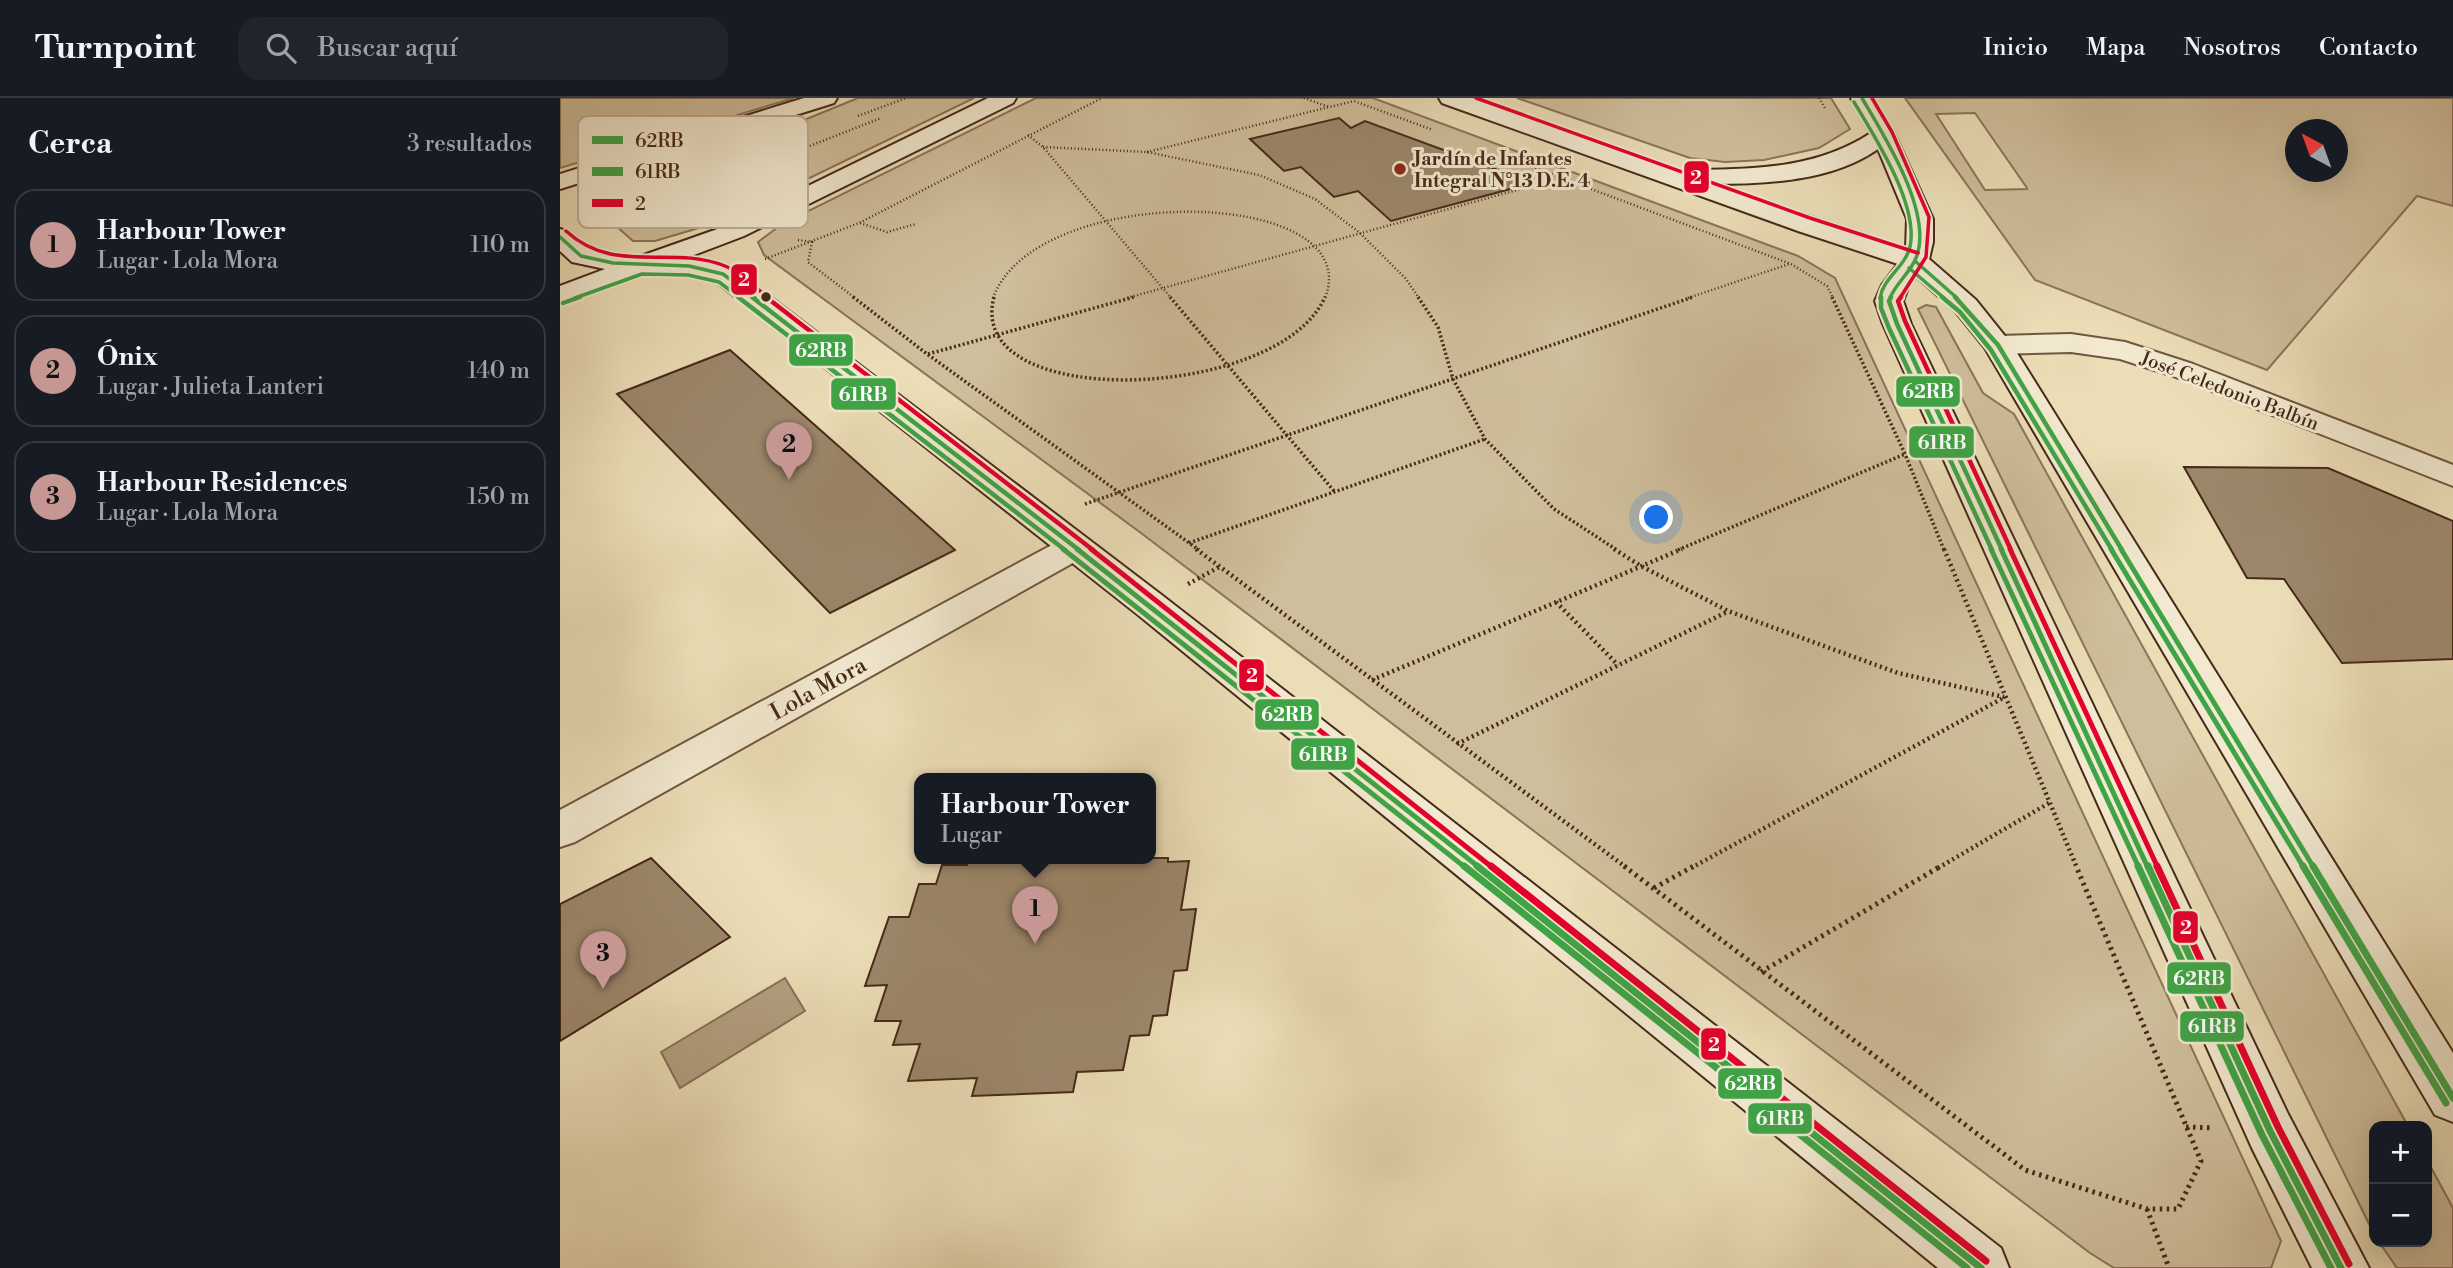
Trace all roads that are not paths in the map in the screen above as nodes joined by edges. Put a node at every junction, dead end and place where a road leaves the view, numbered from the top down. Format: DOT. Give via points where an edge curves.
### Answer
graph roads {
  1 [pos="826,98"];
  2 [pos="1005,98"];
  3 [pos="1450,98"];
  4 [pos="1862,98"];
  5 [pos="769,116"];
  6 [pos="1884,135"];
  7 [pos="578,176"];
  8 [pos="1669,177"];
  9 [pos="560,182"];
  10 [pos="808,195"];
  11 [pos="741,228"];
  12 [pos="560,237"];
  13 [pos="1915,261"];
  14 [pos="640,265"];
  15 [pos="560,295"];
  16 [pos="1998,345"];
  17 [pos="2453,476"];
  18 [pos="1076,547"];
  19 [pos="560,830"];
  20 [pos="2446,1067"];
  21 [pos="1981,1268"];
  22 [pos="2341,1268"];
  1 -- 5 [label="main road"];
  2 -- 10 [label="main road"];
  3 -- 8 [label="main road"];
  4 -- 6 [label="main road"];
  6 -- 8 [label="main road" via="1856,155 1793,172"];
  6 -- 13 [label="main road" via="1920,219"];
  7 -- 9 [label="main road"];
  8 -- 13 [label="main road"];
  11 -- 14 [label="main road"];
  12 -- 14 [label="main road" via="581,256"];
  13 -- 16 [label="main road" via="1966,306"];
  13 -- 22 [label="main road" via="1892,289 1889,301 1897,324 2270,1131"];
  14 -- 15 [label="main road"];
  14 -- 18 [label="main road" via="689,266 723,274"];
  16 -- 17 [label="main road, José Celedonio Balbín" via="2071,343 2125,351"];
  16 -- 20 [label="main road"];
  18 -- 19 [label="main road, Lola Mora"];
  18 -- 21 [label="main road"];
}
